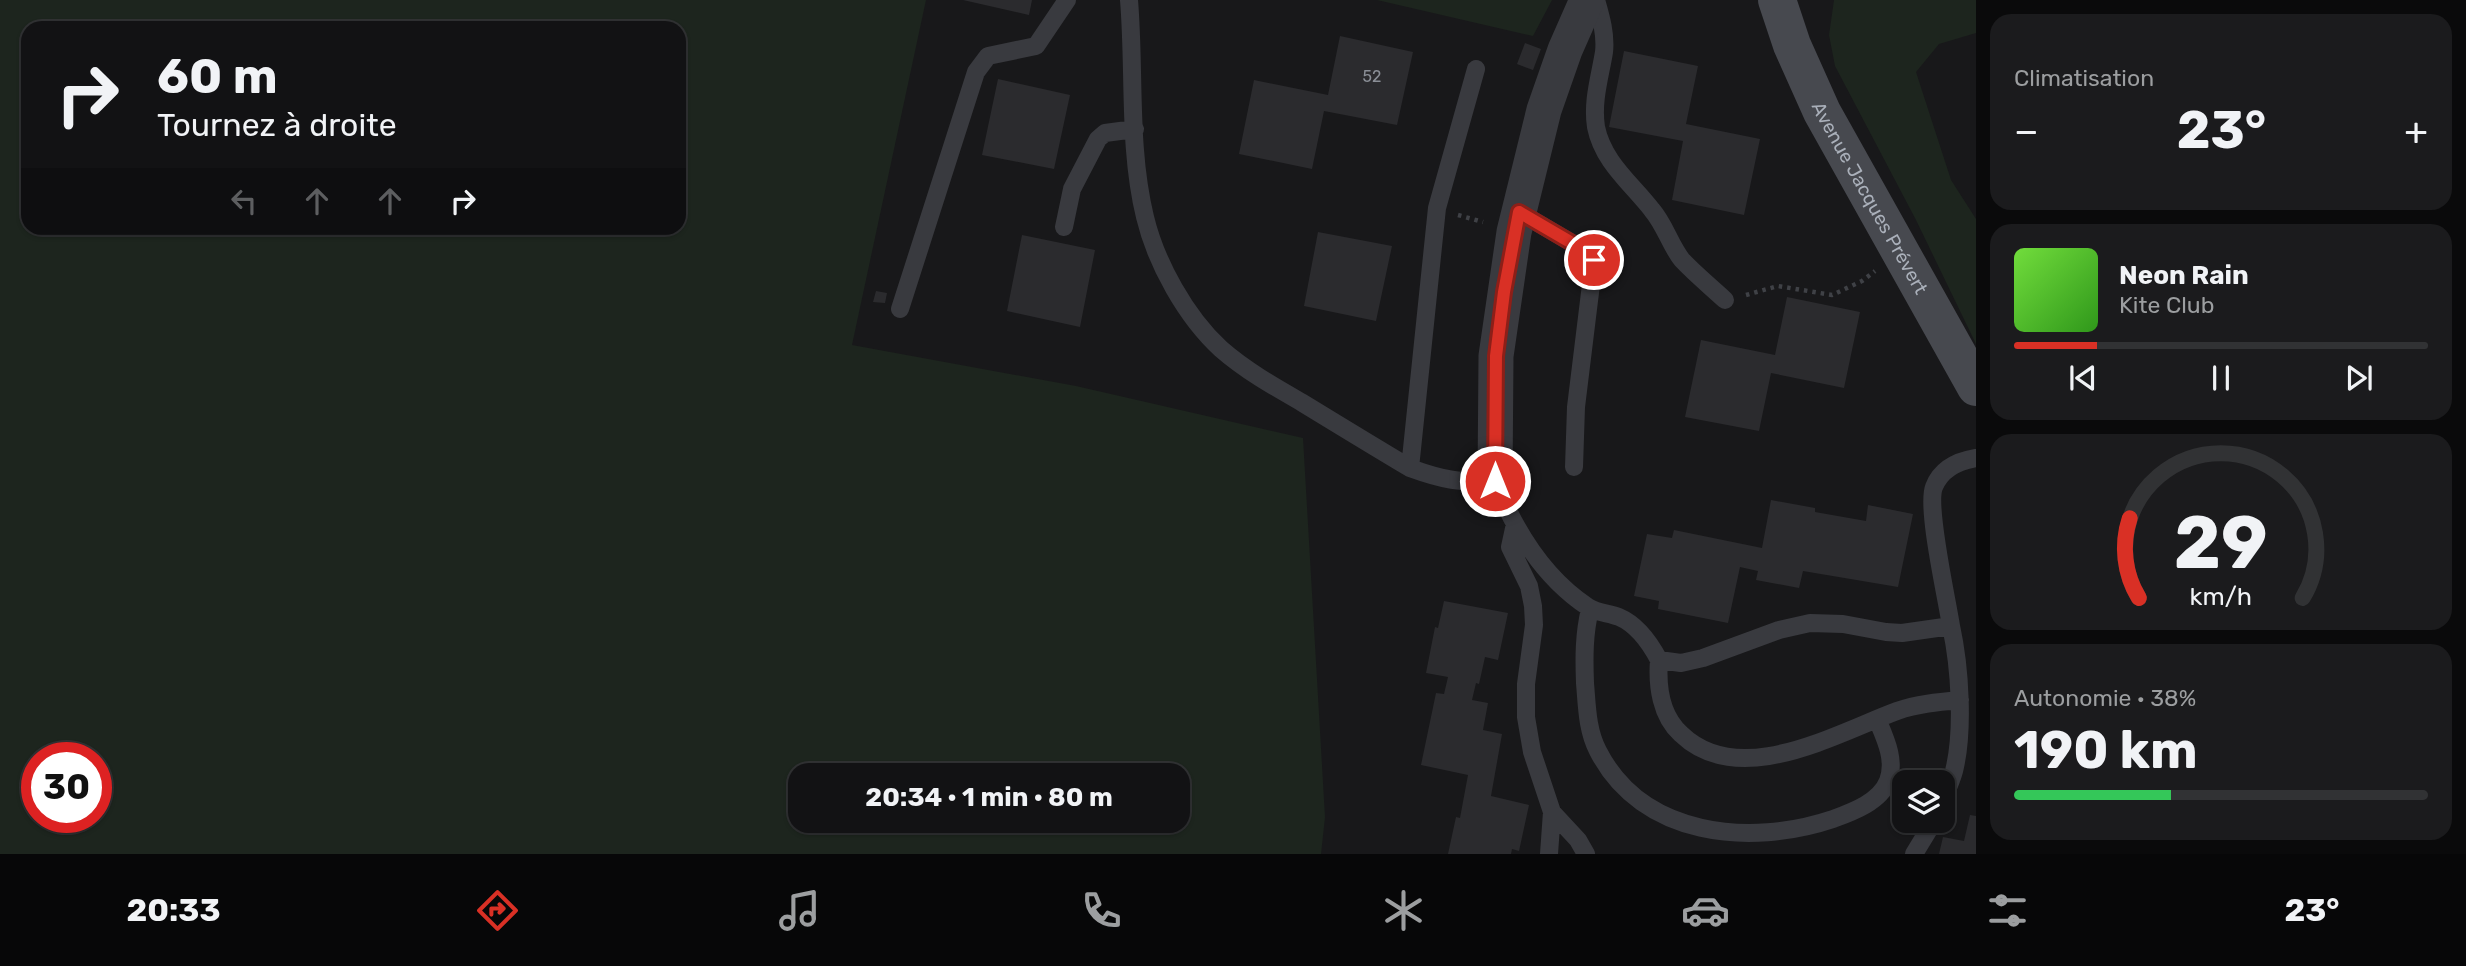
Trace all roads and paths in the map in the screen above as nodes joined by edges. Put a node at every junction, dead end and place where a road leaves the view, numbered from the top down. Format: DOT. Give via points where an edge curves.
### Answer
graph roads {
  1 [pos="1067,0"];
  2 [pos="1129,0"];
  3 [pos="1587,0"];
  4 [pos="1596,0"];
  5 [pos="1777,0"];
  6 [pos="1476,69"];
  7 [pos="1135,129"];
  8 [pos="1437,208"];
  9 [pos="1517,222"];
  10 [pos="1064,227"];
  11 [pos="1877,270"];
  12 [pos="1725,300"];
  13 [pos="900,309"];
  14 [pos="1976,387"];
  15 [pos="1976,458"];
  16 [pos="1574,467"];
  17 [pos="1410,468"];
  18 [pos="1495,481"];
  19 [pos="1515,524"];
  20 [pos="1590,609"];
  21 [pos="1951,626"];
  22 [pos="1659,660"];
  23 [pos="1960,700"];
  24 [pos="1877,719"];
  25 [pos="1954,770"];
  26 [pos="1552,812"];
  27 [pos="1927,833"];
  28 [pos="1549,854"];
  29 [pos="1586,854"];
  30 [pos="1914,854"];
  1 -- 13 [label="lane" via="1036,46 988,56 976,72"];
  2 -- 7 [label="lane"];
  3 -- 9 [label="street" via="1554,78"];
  4 -- 12 [label="lane" via="1604,51 1595,105 1602,145 1623,178 1654,212 1681,258"];
  5 -- 14 [label="street, Avenue Jacques Prévert" via="1822,112"];
  6 -- 8 [label="lane"];
  7 -- 10 [label="lane" via="1098,139 1072,189"];
  7 -- 17 [label="lane" via="1144,216 1155,253 1197,321 1245,368"];
  8 -- 9 [label="path"];
  8 -- 17 [label="lane"];
  9 -- 16 [label="lane" via="1589,253 1594,260 1576,407"];
  9 -- 18 [label="street" via="1496,356"];
  11 -- 12 [label="path" via="1832,295 1778,286"];
  15 -- 21 [label="lane" via="1958,461 1933,489 1934,525"];
  17 -- 18 [label="lane" via="1463,483"];
  18 -- 19 [label="lane"];
  19 -- 20 [label="lane" via="1549,571"];
  19 -- 26 [label="lane" via="1510,547 1530,586 1533,615 1526,717"];
  20 -- 22 [label="lane" via="1631,625"];
  20 -- 24 [label="lane" via="1584,661 1590,728 1598,750 1636,797 1691,827 1773,834 1844,815 1874,800 1888,782 1890,764 1888,743"];
  21 -- 22 [label="lane" via="1886,632 1810,623 1703,658 1681,663"];
  21 -- 23 [label="lane"];
  22 -- 24 [label="lane" via="1657,680 1674,727 1692,745 1714,754 1758,757 1782,753 1840,736"];
  23 -- 24 [label="lane" via="1919,705"];
  23 -- 25 [label="lane"];
  26 -- 28 [label="lane"];
  26 -- 29 [label="lane"];
  27 -- 30 [label="lane"];
}
